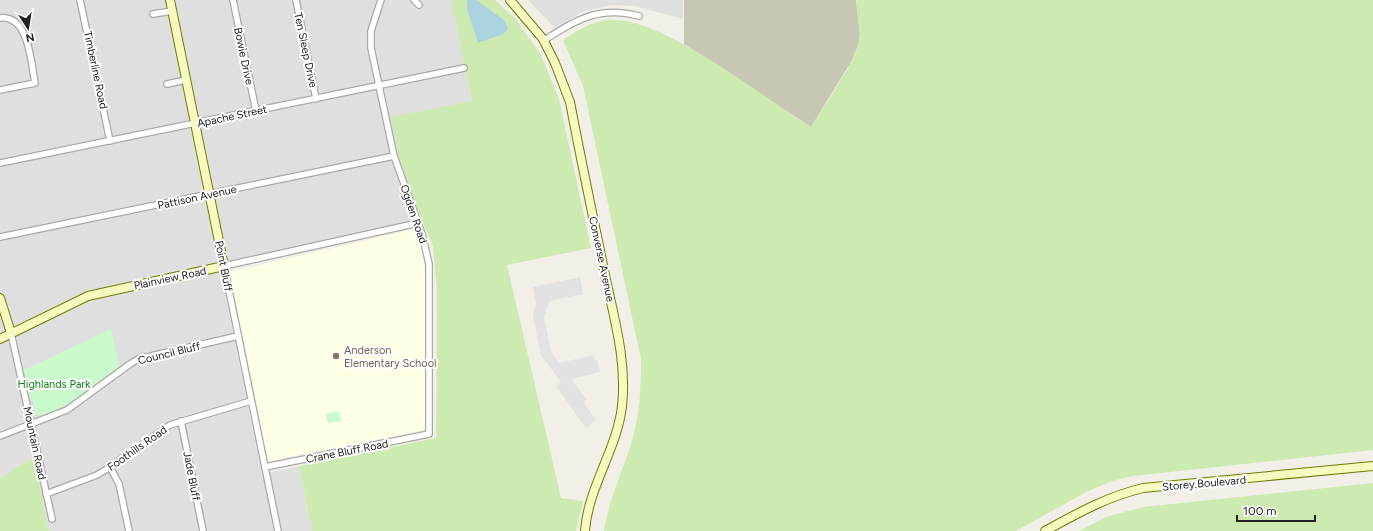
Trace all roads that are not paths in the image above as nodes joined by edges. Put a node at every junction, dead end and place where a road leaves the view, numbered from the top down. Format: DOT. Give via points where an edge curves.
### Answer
graph roads {
  1 [pos="80,0"];
  2 [pos="170,0"];
  3 [pos="233,0"];
  4 [pos="296,0"];
  5 [pos="381,0"];
  6 [pos="414,0"];
  7 [pos="510,0"];
  8 [pos="419,5"];
  9 [pos="172,10"];
  10 [pos="153,14"];
  11 [pos="639,16"];
  12 [pos="0,18"];
  13 [pos="543,41"];
  14 [pos="464,68"];
  15 [pos="186,80"];
  16 [pos="167,84"];
  17 [pos="379,86"];
  18 [pos="0,90"];
  19 [pos="316,99"];
  20 [pos="256,111"];
  21 [pos="195,124"];
  22 [pos="110,141"];
  23 [pos="394,156"];
  24 [pos="0,164"];
  25 [pos="209,195"];
  26 [pos="418,223"];
  27 [pos="0,237"];
  28 [pos="224,266"];
  29 [pos="0,298"];
  30 [pos="11,332"];
  31 [pos="238,336"];
  32 [pos="0,339"];
  33 [pos="252,401"];
  34 [pos="181,421"];
  35 [pos="31,425"];
  36 [pos="429,434"];
  37 [pos="0,436"];
  38 [pos="1373,466"];
  39 [pos="110,467"];
  40 [pos="265,467"];
  41 [pos="46,494"];
  42 [pos="52,519"];
  43 [pos="129,531"];
  44 [pos="203,531"];
  45 [pos="278,531"];
  46 [pos="585,531"];
  47 [pos="1044,531"];
  1 -- 22 [label="street, Timberline Road"];
  2 -- 9 [label="main road, Point Bluff"];
  3 -- 20 [label="street, Bowie Drive"];
  4 -- 19 [label="street, Ten Sleep Drive"];
  5 -- 17 [label="street, Ogden Road" via="370,39"];
  6 -- 8 [label="street"];
  7 -- 13 [label="main road, Converse Avenue"];
  9 -- 10 [label="street"];
  9 -- 15 [label="main road, Point Bluff"];
  11 -- 13 [label="street" via="622,12 597,14 571,23"];
  12 -- 18 [label="street" via="9,18 20,26 24,33 35,83"];
  13 -- 46 [label="main road, Converse Avenue" via="556,63 570,102 623,359 623,396 619,422 592,497"];
  14 -- 17 [label="street, Apache Street"];
  15 -- 16 [label="street"];
  15 -- 21 [label="main road, Point Bluff"];
  17 -- 19 [label="street, Apache Street"];
  17 -- 23 [label="street, Ogden Road"];
  19 -- 20 [label="street, Apache Street"];
  20 -- 21 [label="street, Apache Street"];
  21 -- 22 [label="street, Apache Street"];
  21 -- 25 [label="main road, Point Bluff"];
  22 -- 24 [label="street, Apache Street"];
  23 -- 25 [label="street, Pattison Avenue"];
  23 -- 26 [label="street, Ogden Road"];
  25 -- 27 [label="street, Pattison Avenue"];
  25 -- 28 [label="main road, Point Bluff"];
  26 -- 28 [label="street, Plainview Road"];
  26 -- 36 [label="street, Ogden Road" via="427,251 430,278"];
  28 -- 30 [label="main road, Plainview Road" via="88,296"];
  28 -- 31 [label="street, Point Bluff"];
  29 -- 30 [label="main road, Mountain Road"];
  30 -- 32 [label="main road, Plainview Road"];
  30 -- 35 [label="street, Mountain Road"];
  31 -- 33 [label="street, Point Bluff"];
  31 -- 35 [label="street, Council Bluff" via="138,359 67,410"];
  33 -- 34 [label="street, Foothills Road"];
  33 -- 40 [label="street, Point Bluff"];
  34 -- 39 [label="street, Foothills Road" via="157,433"];
  34 -- 44 [label="street, Jade Bluff"];
  35 -- 37 [label="street, Council Bluff"];
  35 -- 41 [label="street, Mountain Road"];
  36 -- 40 [label="street, Crane Bluff Road"];
  38 -- 47 [label="main road, Storey Boulevard" via="1143,488 1094,504"];
  39 -- 41 [label="street, Foothills Road"];
  39 -- 43 [label="street" via="119,484"];
  40 -- 45 [label="street, Point Bluff"];
  41 -- 42 [label="street, Mountain Road"];
}
